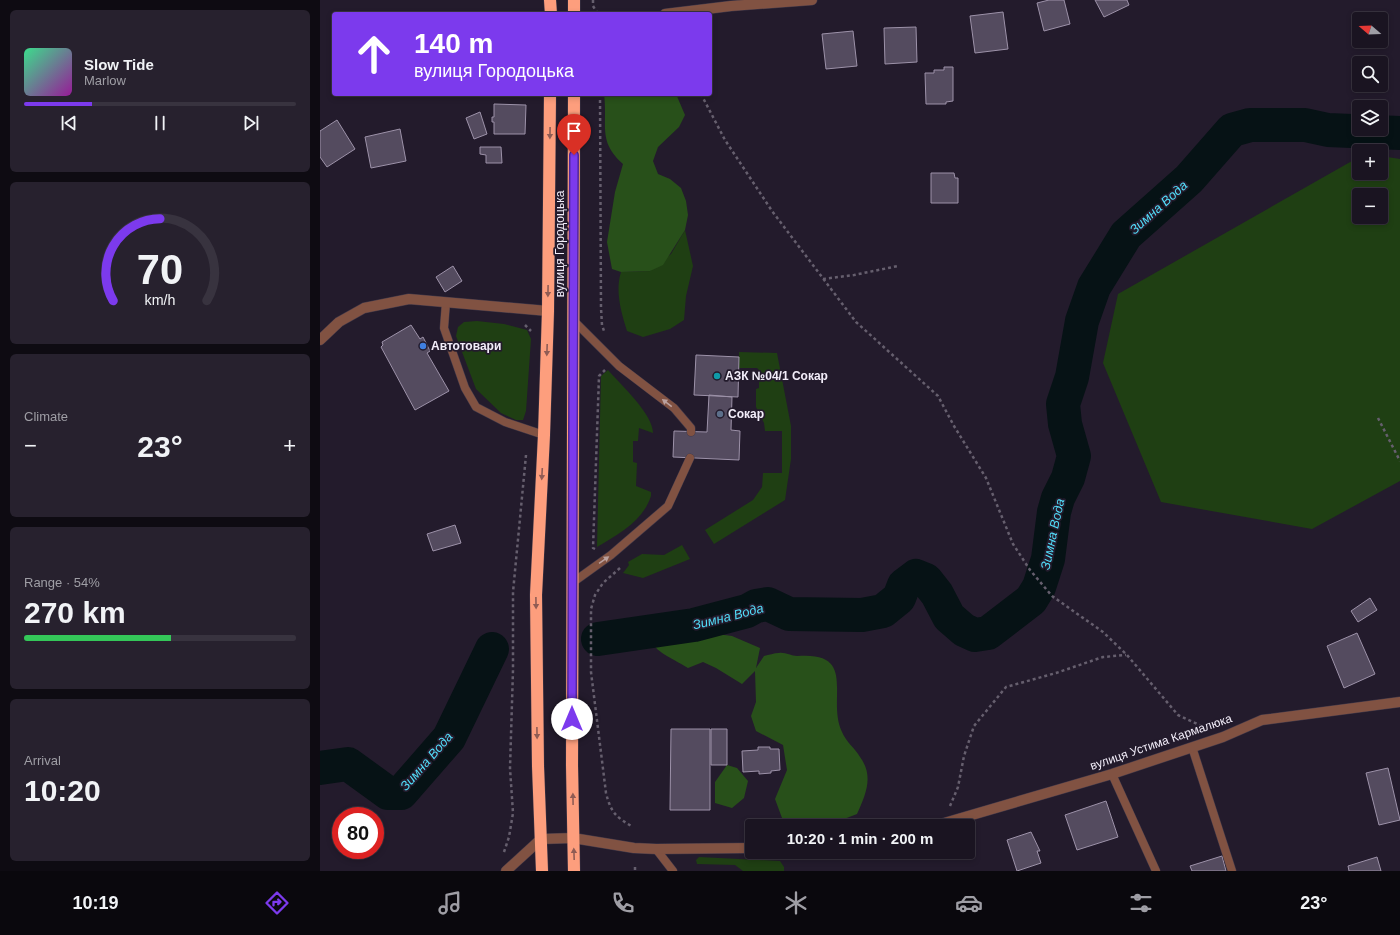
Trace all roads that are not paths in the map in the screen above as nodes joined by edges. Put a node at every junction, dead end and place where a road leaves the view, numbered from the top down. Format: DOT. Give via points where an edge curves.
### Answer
graph roads {
  1 [pos="550,0"];
  2 [pos="574,0"];
  3 [pos="812,0"];
  4 [pos="731,3"];
  5 [pos="550,12"];
  6 [pos="574,12"];
  7 [pos="677,12"];
  8 [pos="550,96"];
  9 [pos="574,96"];
  10 [pos="446,302"];
  11 [pos="548,311"];
  12 [pos="574,321"];
  13 [pos="320,340"];
  14 [pos="691,432"];
  15 [pos="544,435"];
  16 [pos="690,458"];
  17 [pos="572,582"];
  18 [pos="1400,702"];
  19 [pos="1192,747"];
  20 [pos="1112,774"];
  21 [pos="956,819"];
  22 [pos="573,838"];
  23 [pos="541,839"];
  24 [pos="745,848"];
  25 [pos="656,849"];
  26 [pos="506,871"];
  27 [pos="542,871"];
  28 [pos="574,871"];
  29 [pos="673,871"];
  30 [pos="1156,871"];
  31 [pos="1232,871"];
  1 -- 5 [label="highway"];
  2 -- 6 [label="highway"];
  3 -- 4 [label="street"];
  4 -- 7 [label="street"];
  8 -- 11 [label="highway, one-way"];
  9 -- 12 [label="highway, вулиця Городоцька"];
  10 -- 11 [label="street"];
  10 -- 13 [label="street" via="409,299 364,308 339,322"];
  10 -- 15 [label="lane" via="444,328 465,388 476,407 505,422"];
  11 -- 15 [label="highway, one-way"];
  14 -- 12 [label="lane, one-way" via="691,428 674,408 619,366"];
  12 -- 17 [label="highway, вулиця Городоцька"];
  15 -- 23 [label="highway, one-way" via="536,595"];
  17 -- 16 [label="lane, one-way" via="611,555 668,506"];
  22 -- 17 [label="highway, вулиця Городоцька, one-way"];
  18 -- 19 [label="street, вулиця Устима Кармалюка" via="1262,720"];
  19 -- 20 [label="street, вулиця Устима Кармалюка"];
  19 -- 31 [label="lane"];
  20 -- 21 [label="street, вулиця Устима Кармалюка"];
  20 -- 30 [label="lane"];
  22 -- 23 [label="street"];
  22 -- 25 [label="street"];
  28 -- 22 [label="highway, вулиця Городоцька, one-way"];
  23 -- 26 [label="street"];
  23 -- 27 [label="highway"];
  24 -- 25 [label="street"];
  25 -- 29 [label="lane"];
}
